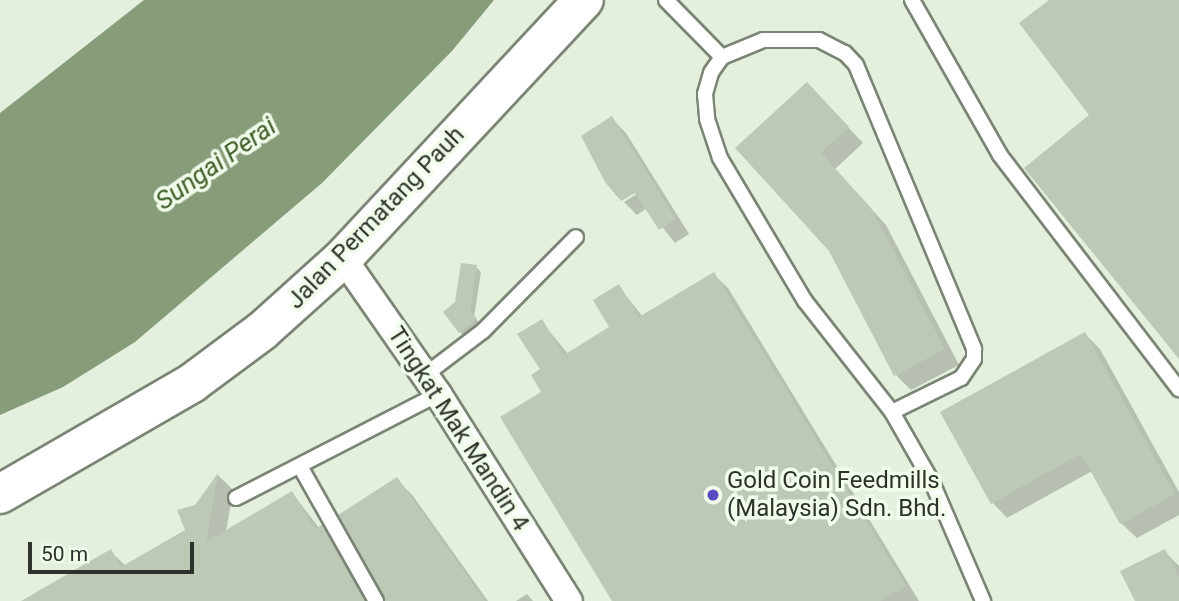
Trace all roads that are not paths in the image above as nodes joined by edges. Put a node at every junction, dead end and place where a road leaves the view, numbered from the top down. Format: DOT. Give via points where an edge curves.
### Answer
graph roads {
  1 [pos="584,0"];
  2 [pos="666,0"];
  3 [pos="912,0"];
  4 [pos="722,57"];
  5 [pos="576,237"];
  6 [pos="343,258"];
  7 [pos="432,384"];
  8 [pos="1179,389"];
  9 [pos="892,412"];
  10 [pos="301,468"];
  11 [pos="0,495"];
  12 [pos="236,498"];
  13 [pos="376,601"];
  14 [pos="569,601"];
  15 [pos="983,601"];
  1 -- 6 [label="main road, Jalan Permatang Pauh"];
  2 -- 4 [label="lane"];
  3 -- 8 [label="lane" via="1000,155"];
  4 -- 9 [label="lane" via="705,94 707,119 720,158 805,302"];
  4 -- 9 [label="lane" via="763,40 819,40 845,53 856,65 974,349 974,359 961,378"];
  5 -- 7 [label="lane"];
  6 -- 7 [label="street, Tingkat Mak Mandin 4"];
  6 -- 11 [label="main road, Jalan Permatang Pauh" via="262,331 192,383"];
  7 -- 10 [label="lane"];
  7 -- 14 [label="street, Tingkat Mak Mandin 4"];
  9 -- 15 [label="lane" via="931,480"];
  10 -- 12 [label="lane"];
  10 -- 13 [label="lane"];
}
